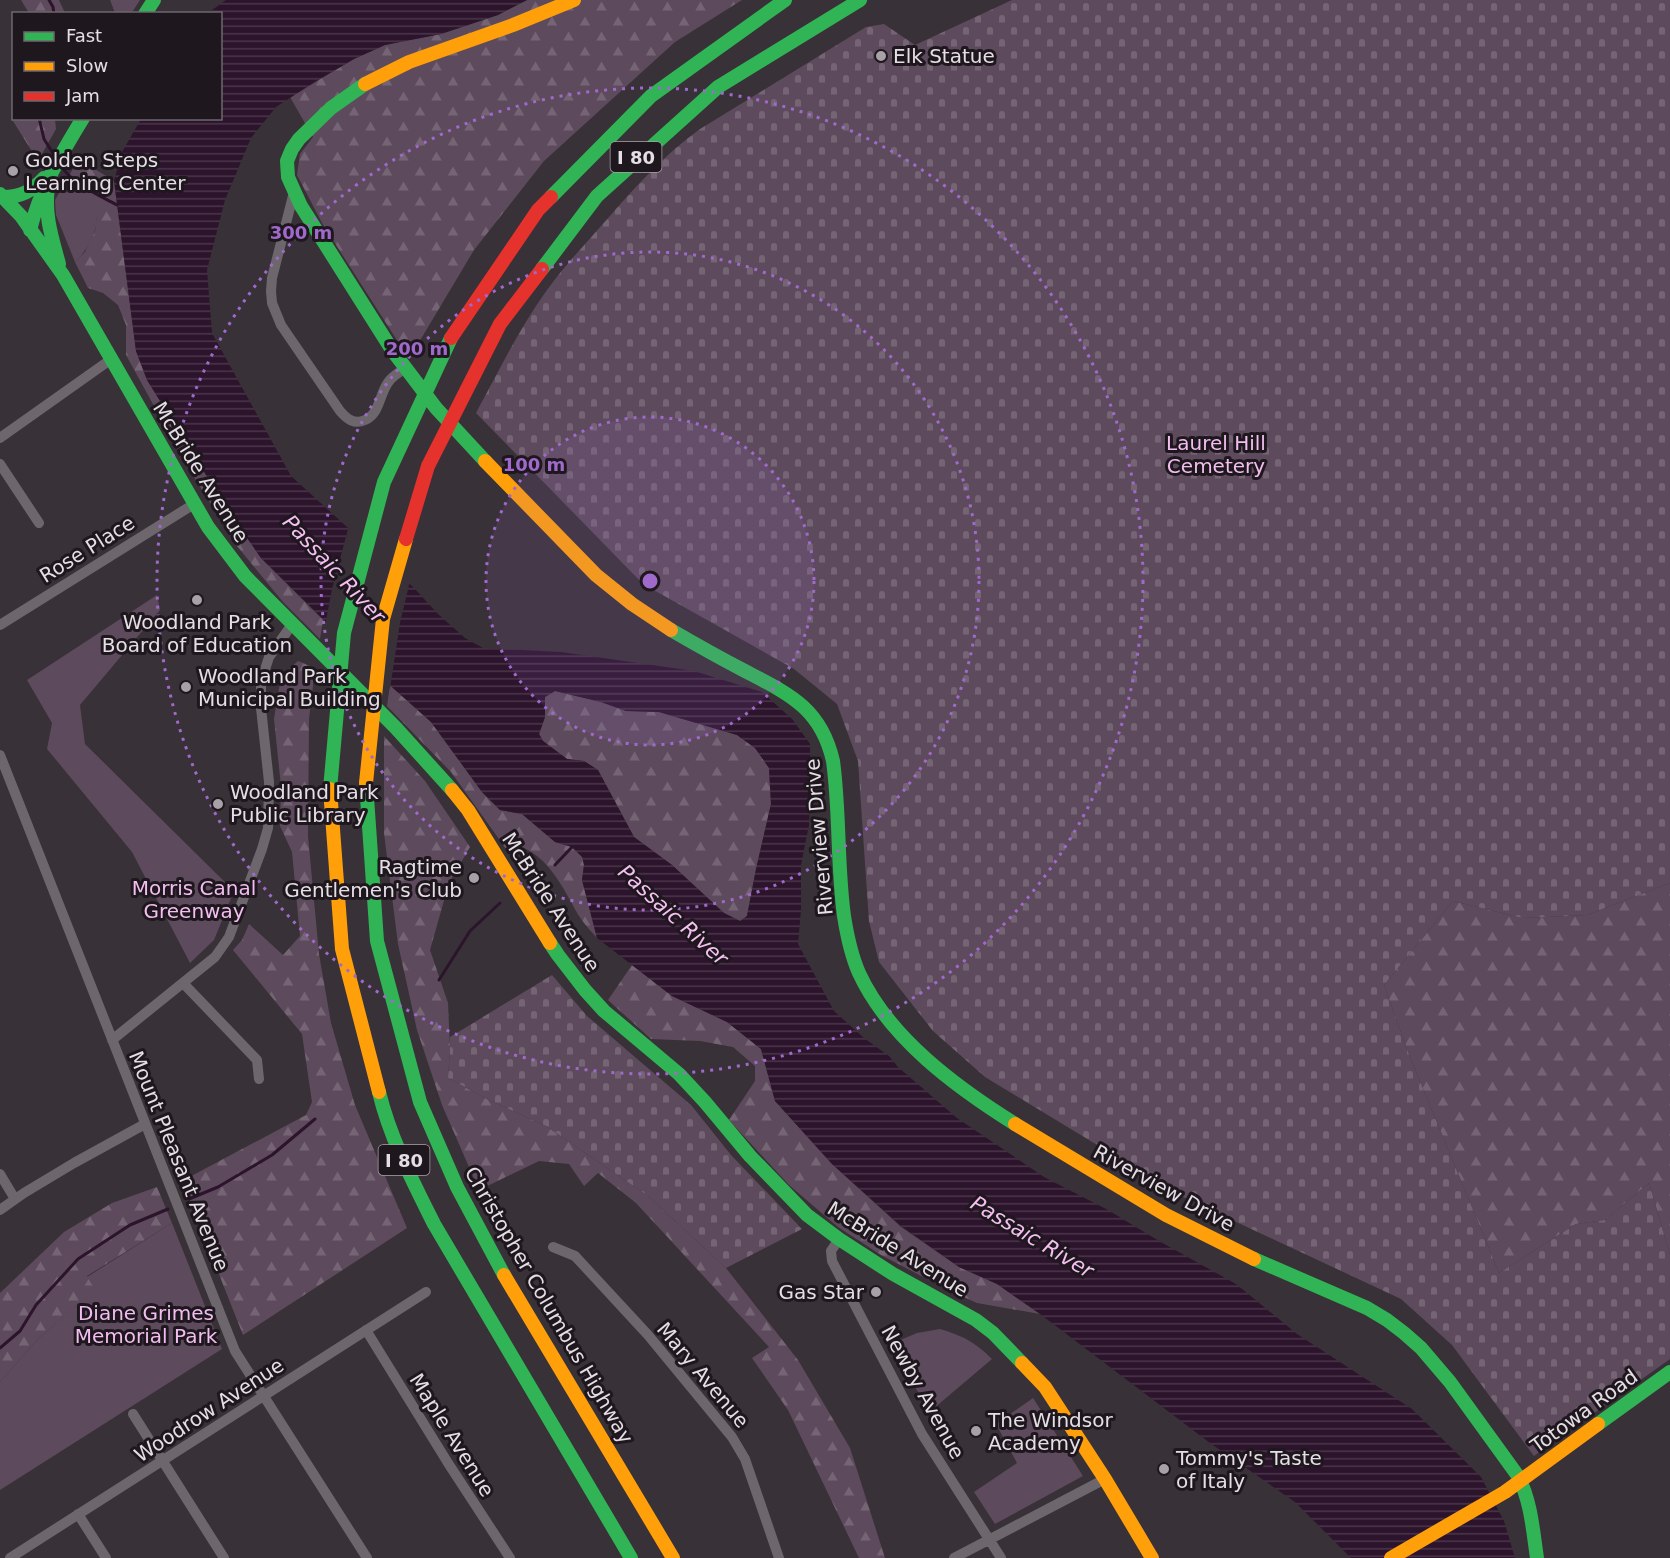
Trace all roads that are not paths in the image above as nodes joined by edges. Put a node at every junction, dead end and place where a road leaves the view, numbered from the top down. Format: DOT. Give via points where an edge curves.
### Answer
graph roads {
  1 [pos="574,0"];
  2 [pos="785,0"];
  3 [pos="860,0"];
  4 [pos="82,120"];
  5 [pos="52,170"];
  6 [pos="294,192"];
  7 [pos="1,196"];
  8 [pos="30,230"];
  9 [pos="63,275"];
  10 [pos="110,360"];
  11 [pos="405,368"];
  12 [pos="0,438"];
  13 [pos="0,464"];
  14 [pos="194,504"];
  15 [pos="39,523"];
  16 [pos="293,623"];
  17 [pos="0,625"];
  18 [pos="0,755"];
  19 [pos="2,768"];
  20 [pos="183,982"];
  21 [pos="112,1040"];
  22 [pos="259,1079"];
  23 [pos="146,1124"];
  24 [pos="0,1174"];
  25 [pos="15,1199"];
  26 [pos="0,1210"];
  27 [pos="838,1239"];
  28 [pos="553,1247"];
  29 [pos="426,1292"];
  30 [pos="366,1330"];
  31 [pos="1670,1372"];
  32 [pos="263,1396"];
  33 [pos="133,1413"];
  34 [pos="162,1462"];
  35 [pos="1105,1479"];
  36 [pos="1520,1481"];
  37 [pos="78,1514"];
  38 [pos="989,1540"];
  39 [pos="10,1558"];
  40 [pos="106,1558"];
  41 [pos="224,1558"];
  42 [pos="367,1558"];
  43 [pos="510,1558"];
  44 [pos="631,1558"];
  45 [pos="672,1558"];
  46 [pos="779,1558"];
  47 [pos="954,1558"];
  48 [pos="1001,1558"];
  49 [pos="1152,1558"];
  50 [pos="1391,1558"];
  51 [pos="1537,1558"];
  1 -- 6 [label="main road, Riverview Drive" via="393,68 352,91 292,147 286,169"];
  2 -- 44 [label="main road, I 80" via="733,32 637,106 553,192 480,288 444,349 394,453 352,590 332,712 329,824 341,946 383,1109 413,1180 451,1253"];
  3 -- 45 [label="main road, Christopher Columbus Highway / I 80" via="782,43 686,112 626,166 549,253 504,318 453,408 399,549 374,665 365,743 366,844 374,920 390,1004 408,1068 450,1174 486,1241"];
  4 -- 5 [label="main road, McBride Avenue"];
  5 -- 7 [label="main road" via="30,192 18,198"];
  5 -- 8 [label="main road, McBride Avenue"];
  5 -- 9 [label="main road, McBride Avenue" via="47,208"];
  6 -- 11 [label="main road, Riverview Drive"];
  6 -- 11 [label="street" via="272,278 272,303 281,325 340,411 354,422 361,422 375,412 390,380"];
  7 -- 8 [label="main road"];
  8 -- 9 [label="main road, McBride Avenue"];
  9 -- 10 [label="main road, McBride Avenue"];
  10 -- 12 [label="street"];
  10 -- 14 [label="main road, McBride Avenue"];
  11 -- 36 [label="main road, Riverview Drive" via="466,443 615,591 662,624 789,695 816,719 826,734 834,761 843,907 852,956 871,996 914,1047 981,1103 1139,1200 1222,1245 1393,1323 1443,1373"];
  13 -- 15 [label="street"];
  14 -- 16 [label="main road, McBride Avenue" via="245,576"];
  14 -- 17 [label="street, Rose Place"];
  16 -- 20 [label="street" via="269,657 261,682 270,798 262,849 230,937 214,957"];
  16 -- 27 [label="main road, McBride Avenue" via="442,778 473,818 558,955 585,990 679,1074 750,1156 807,1215"];
  18 -- 19 [label="street, Mount Pleasant Avenue"];
  19 -- 21 [label="street, Mount Pleasant Avenue"];
  20 -- 21 [label="street"];
  20 -- 22 [label="street" via="256,1060"];
  21 -- 23 [label="street, Mount Pleasant Avenue"];
  23 -- 25 [label="street"];
  23 -- 32 [label="street, Mount Pleasant Avenue" via="235,1352"];
  24 -- 25 [label="street"];
  25 -- 26 [label="street"];
  27 -- 35 [label="main road, McBride Avenue" via="993,1333 1045,1387"];
  27 -- 38 [label="street, Newby Avenue" via="831,1251 832,1261 922,1434"];
  28 -- 46 [label="street, Mary Avenue" via="575,1256 670,1360 732,1437 745,1460"];
  29 -- 30 [label="street, Woodrow Avenue"];
  30 -- 32 [label="street, Woodrow Avenue"];
  30 -- 43 [label="street, Maple Avenue"];
  31 -- 36 [label="main road, Totowa Road"];
  32 -- 34 [label="street, Woodrow Avenue"];
  32 -- 42 [label="street, Mount Pleasant Avenue"];
  33 -- 34 [label="street"];
  34 -- 37 [label="street, Woodrow Avenue"];
  34 -- 41 [label="street"];
  35 -- 38 [label="street"];
  35 -- 49 [label="main road, McBride Avenue"];
  36 -- 50 [label="main road, Totowa Road"];
  36 -- 51 [label="main road"];
  37 -- 39 [label="street, Woodrow Avenue"];
  37 -- 40 [label="street"];
  38 -- 47 [label="street"];
  38 -- 48 [label="street, Newby Avenue"];
}
